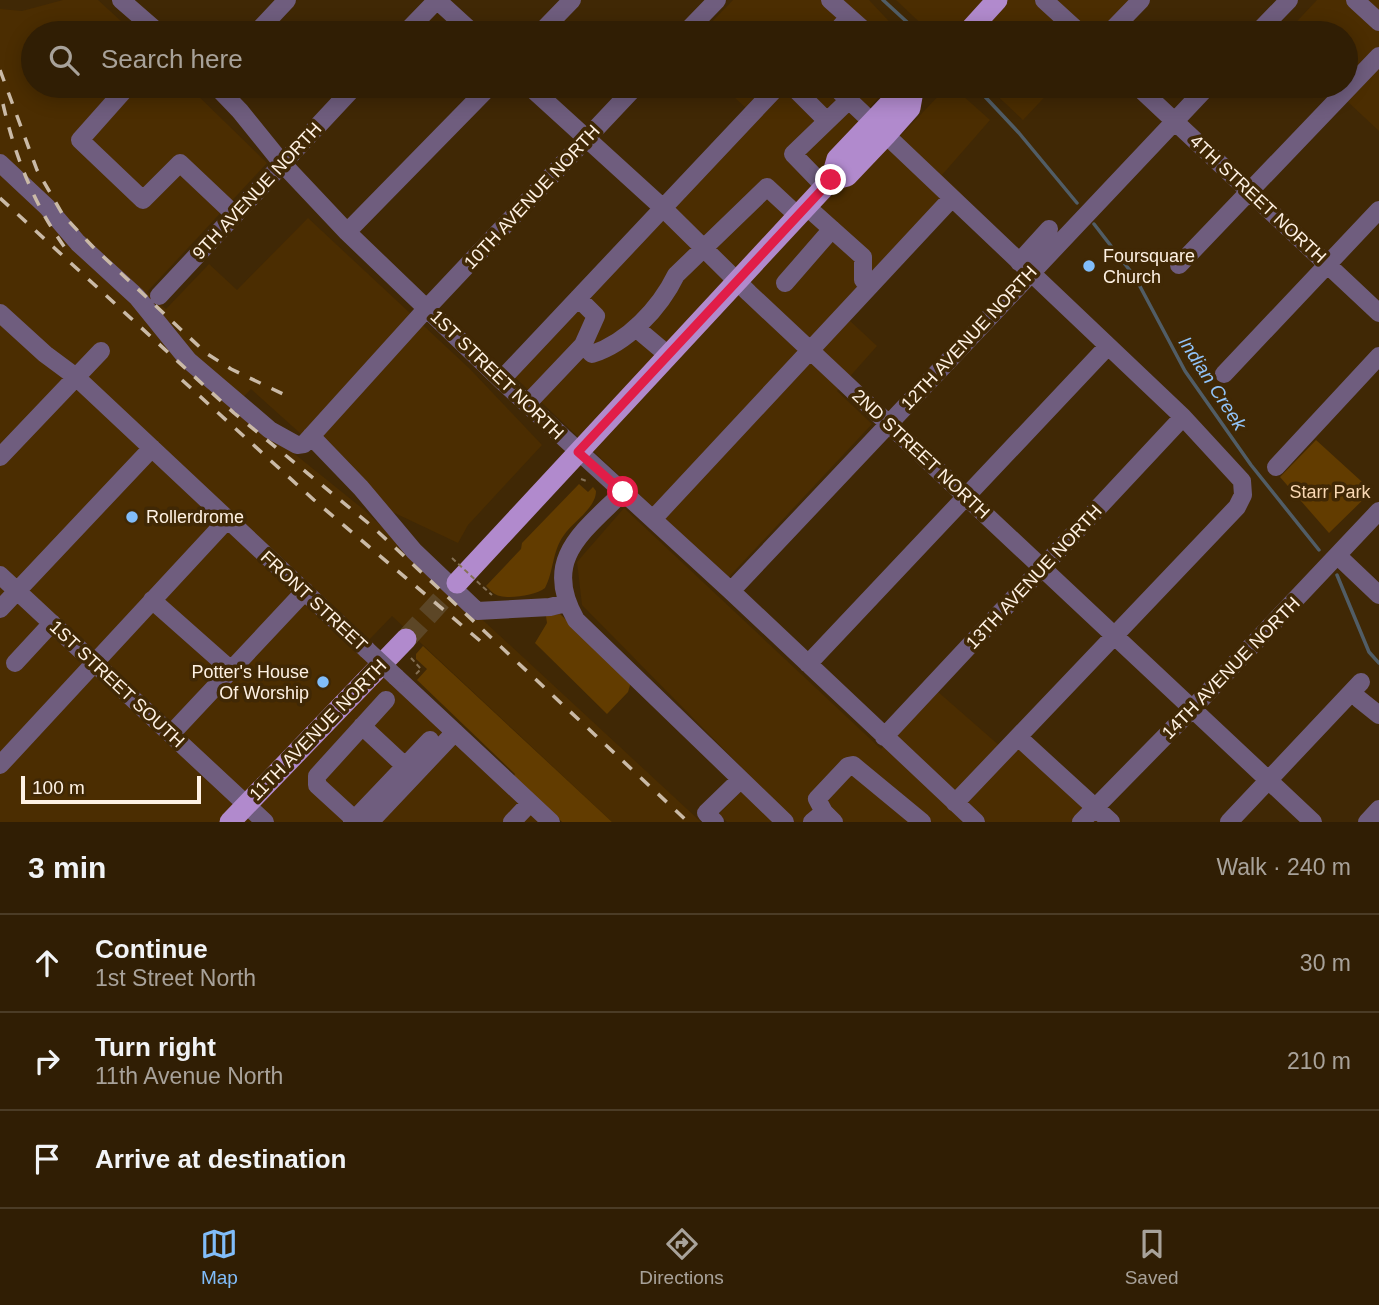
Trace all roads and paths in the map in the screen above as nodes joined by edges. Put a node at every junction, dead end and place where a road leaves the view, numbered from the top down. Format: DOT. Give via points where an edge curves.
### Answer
graph roads {
  1 [pos="121,0"];
  2 [pos="287,0"];
  3 [pos="437,0"];
  4 [pos="572,0"];
  5 [pos="716,0"];
  6 [pos="830,0"];
  7 [pos="997,0"];
  8 [pos="1044,0"];
  9 [pos="1141,0"];
  10 [pos="1289,0"];
  11 [pos="1355,0"];
  12 [pos="849,17"];
  13 [pos="145,21"];
  14 [pos="267,21"];
  15 [pos="417,21"];
  16 [pos="460,21"];
  17 [pos="552,21"];
  18 [pos="696,21"];
  19 [pos="846,21"];
  20 [pos="854,21"];
  21 [pos="978,21"];
  22 [pos="1067,21"];
  23 [pos="1121,21"];
  24 [pos="1269,21"];
  25 [pos="1379,22"];
  26 [pos="1379,56"];
  27 [pos="1358,78"];
  28 [pos="117,98"];
  29 [pos="228,98"];
  30 [pos="344,98"];
  31 [pos="477,98"];
  32 [pos="542,98"];
  33 [pos="625,98"];
  34 [pos="767,98"];
  35 [pos="804,98"];
  36 [pos="895,98"];
  37 [pos="1150,98"];
  38 [pos="1196,98"];
  39 [pos="1339,98"];
  40 [pos="849,100"];
  41 [pos="827,121"];
  42 [pos="1174,121"];
  43 [pos="879,129"];
  44 [pos="587,139"];
  45 [pos="0,163"];
  46 [pos="282,163"];
  47 [pos="827,183"];
  48 [pos="1249,191"];
  49 [pos="952,198"];
  50 [pos="663,208"];
  51 [pos="802,210"];
  52 [pos="1379,210"];
  53 [pos="235,215"];
  54 [pos="832,229"];
  55 [pos="1049,229"];
  56 [pos="347,232"];
  57 [pos="704,249"];
  58 [pos="1179,265"];
  59 [pos="1328,265"];
  60 [pos="1025,268"];
  61 [pos="737,281"];
  62 [pos="785,283"];
  63 [pos="869,286"];
  64 [pos="159,296"];
  65 [pos="579,298"];
  66 [pos="427,308"];
  67 [pos="0,313"];
  68 [pos="1379,313"];
  69 [pos="636,328"];
  70 [pos="583,345"];
  71 [pos="1108,346"];
  72 [pos="810,350"];
  73 [pos="101,351"];
  74 [pos="668,355"];
  75 [pos="1379,356"];
  76 [pos="1224,374"];
  77 [pos="76,377"];
  78 [pos="501,380"];
  79 [pos="527,404"];
  80 [pos="1183,417"];
  81 [pos="888,424"];
  82 [pos="311,436"];
  83 [pos="152,448"];
  84 [pos="578,452"];
  85 [pos="0,457"];
  86 [pos="1276,467"];
  87 [pos="623,492"];
  88 [pos="966,497"];
  89 [pos="1379,511"];
  90 [pos="653,519"];
  91 [pos="227,520"];
  92 [pos="1338,556"];
  93 [pos="452,558"];
  94 [pos="1042,568"];
  95 [pos="0,575"];
  96 [pos="457,583"];
  97 [pos="482,587"];
  98 [pos="18,591"];
  99 [pos="305,591"];
  100 [pos="730,591"];
  101 [pos="1379,595"];
  102 [pos="152,600"];
  103 [pos="566,603"];
  104 [pos="0,610"];
  105 [pos="51,623"];
  106 [pos="1114,636"];
  107 [pos="409,649"];
  108 [pos="15,663"];
  109 [pos="94,663"];
  110 [pos="807,664"];
  111 [pos="231,670"];
  112 [pos="418,673"];
  113 [pos="386,700"];
  114 [pos="1192,709"];
  115 [pos="1379,715"];
  116 [pos="362,726"];
  117 [pos="455,733"];
  118 [pos="171,734"];
  119 [pos="884,737"];
  120 [pos="1018,737"];
  121 [pos="430,740"];
  122 [pos="0,765"];
  123 [pos="405,766"];
  124 [pos="740,780"];
  125 [pos="1269,781"];
  126 [pos="530,803"];
  127 [pos="955,803"];
  128 [pos="246,805"];
  129 [pos="1095,808"];
  130 [pos="1379,809"];
  131 [pos="824,819"];
  132 [pos="359,821"];
  133 [pos="230,822"];
  134 [pos="265,822"];
  135 [pos="512,822"];
  136 [pos="551,822"];
  137 [pos="715,822"];
  138 [pos="785,822"];
  139 [pos="922,822"];
  140 [pos="976,822"];
  141 [pos="1082,822"];
  142 [pos="1111,822"];
  143 [pos="1229,822"];
  144 [pos="1312,822"];
  145 [pos="1367,822"];
  1 -- 13 [label="street"];
  2 -- 14 [label="street"];
  3 -- 15 [label="street"];
  3 -- 16 [label="street"];
  4 -- 17 [label="street"];
  5 -- 18 [label="street"];
  6 -- 12 [label="street"];
  7 -- 21 [label="main road"];
  8 -- 22 [label="street"];
  9 -- 23 [label="street"];
  10 -- 24 [label="street"];
  11 -- 25 [label="street"];
  12 -- 19 [label="street"];
  12 -- 20 [label="street"];
  26 -- 27 [label="street"];
  28 -- 53 [label="street" via="80,140 144,200 180,163"];
  29 -- 46 [label="street, 1ST STREET NORTH"];
  30 -- 46 [label="street, 9TH AVENUE NORTH"];
  31 -- 56 [label="street"];
  32 -- 44 [label="street, 2ND STREET NORTH"];
  33 -- 44 [label="street, 10TH AVENUE NORTH"];
  34 -- 50 [label="street"];
  35 -- 41 [label="street"];
  36 -- 43 [label="main road"];
  37 -- 42 [label="street, 4TH STREET NORTH"];
  38 -- 42 [label="street, 12TH AVENUE NORTH"];
  39 -- 48 [label="street"];
  40 -- 41 [label="street"];
  40 -- 43 [label="street"];
  41 -- 47 [label="street" via="793,154"];
  42 -- 48 [label="street, 4TH STREET NORTH"];
  42 -- 60 [label="street, 12TH AVENUE NORTH"];
  43 -- 47 [label="main road" via="837,159"];
  43 -- 49 [label="street"];
  44 -- 50 [label="street, 2ND STREET NORTH"];
  44 -- 66 [label="street, 10TH AVENUE NORTH"];
  45 -- 82 [label="street" via="137,297 188,360 270,430 296,445"];
  46 -- 53 [label="street, 9TH AVENUE NORTH"];
  46 -- 56 [label="street, 1ST STREET NORTH"];
  47 -- 51 [label="main road"];
  48 -- 58 [label="street"];
  48 -- 59 [label="street, 4TH STREET NORTH"];
  49 -- 60 [label="street"];
  49 -- 63 [label="street"];
  50 -- 57 [label="street, 2ND STREET NORTH"];
  50 -- 65 [label="street"];
  51 -- 54 [label="street"];
  51 -- 57 [label="street" via="767,187"];
  51 -- 61 [label="main road"];
  52 -- 59 [label="street"];
  53 -- 64 [label="street, 9TH AVENUE NORTH"];
  54 -- 62 [label="street"];
  54 -- 63 [label="street" via="863,257 863,280"];
  55 -- 60 [label="street"];
  56 -- 66 [label="street, 1ST STREET NORTH"];
  57 -- 61 [label="street, 2ND STREET NORTH"];
  57 -- 69 [label="street" via="676,275 669,291"];
  59 -- 68 [label="street, 4TH STREET NORTH"];
  59 -- 76 [label="street"];
  60 -- 71 [label="street"];
  60 -- 81 [label="street, 12TH AVENUE NORTH"];
  61 -- 72 [label="street, 2ND STREET NORTH"];
  61 -- 74 [label="main road"];
  63 -- 72 [label="street"];
  65 -- 70 [label="street" via="596,316"];
  65 -- 78 [label="street"];
  66 -- 78 [label="street, 1ST STREET NORTH"];
  66 -- 82 [label="street, 10TH AVENUE NORTH"];
  67 -- 77 [label="street, FRONT STREET"];
  69 -- 70 [label="street" via="607,350 592,354"];
  69 -- 74 [label="street"];
  70 -- 79 [label="street"];
  71 -- 80 [label="street"];
  71 -- 88 [label="street"];
  72 -- 81 [label="street, 2ND STREET NORTH"];
  72 -- 90 [label="street"];
  73 -- 77 [label="street"];
  74 -- 84 [label="main road"];
  75 -- 86 [label="street"];
  77 -- 83 [label="street, FRONT STREET"];
  77 -- 85 [label="street"];
  78 -- 79 [label="street, 1ST STREET NORTH"];
  79 -- 84 [label="street, 1ST STREET NORTH"];
  80 -- 94 [label="street, 13TH AVENUE NORTH"];
  80 -- 106 [label="street" via="1242,481 1243,495 1237,507"];
  81 -- 88 [label="street, 2ND STREET NORTH"];
  81 -- 100 [label="street, 12TH AVENUE NORTH"];
  82 -- 103 [label="street" via="414,551 477,611"];
  83 -- 91 [label="street, FRONT STREET"];
  83 -- 98 [label="street"];
  84 -- 87 [label="street, 1ST STREET NORTH"];
  84 -- 96 [label="main road"];
  87 -- 90 [label="street, 1ST STREET NORTH"];
  87 -- 103 [label="street" via="572,544 562,579"];
  88 -- 94 [label="street, 2ND STREET NORTH"];
  88 -- 110 [label="street"];
  89 -- 92 [label="street, 14TH AVENUE NORTH"];
  90 -- 100 [label="street, 1ST STREET NORTH"];
  91 -- 99 [label="street, FRONT STREET"];
  91 -- 102 [label="street"];
  92 -- 101 [label="street"];
  92 -- 114 [label="street, 14TH AVENUE NORTH"];
  93 -- 97 [label="path, bridge"];
  94 -- 106 [label="street, 2ND STREET NORTH"];
  94 -- 119 [label="street, 13TH AVENUE NORTH"];
  95 -- 98 [label="street, 1ST STREET SOUTH"];
  98 -- 104 [label="street"];
  98 -- 105 [label="street, 1ST STREET SOUTH"];
  99 -- 111 [label="street"];
  99 -- 117 [label="street, FRONT STREET, bridge"];
  100 -- 110 [label="street, 1ST STREET NORTH"];
  102 -- 109 [label="street"];
  102 -- 111 [label="street"];
  103 -- 124 [label="street" via="576,620"];
  105 -- 108 [label="street"];
  105 -- 109 [label="street, 1ST STREET SOUTH"];
  106 -- 114 [label="street, 2ND STREET NORTH"];
  106 -- 120 [label="street"];
  107 -- 112 [label="path" via="421,669"];
  107 -- 128 [label="main road, 11TH AVENUE NORTH"];
  109 -- 118 [label="street, 1ST STREET SOUTH"];
  109 -- 122 [label="street"];
  110 -- 119 [label="street, 1ST STREET NORTH"];
  111 -- 118 [label="street"];
  113 -- 116 [label="street"];
  114 -- 125 [label="street, 2ND STREET NORTH"];
  114 -- 129 [label="street, 14TH AVENUE NORTH"];
  115 -- 125 [label="street" via="1360,690"];
  116 -- 123 [label="street"];
  116 -- 132 [label="street" via="317,776 317,785"];
  117 -- 126 [label="street, FRONT STREET"];
  117 -- 132 [label="street"];
  118 -- 128 [label="street, 1ST STREET SOUTH"];
  119 -- 127 [label="street, 1ST STREET NORTH"];
  120 -- 127 [label="street"];
  120 -- 129 [label="street"];
  121 -- 123 [label="street"];
  123 -- 132 [label="street"];
  124 -- 137 [label="street" via="706,813"];
  124 -- 138 [label="street"];
  125 -- 143 [label="street"];
  125 -- 144 [label="street, 2ND STREET NORTH"];
  126 -- 135 [label="street"];
  126 -- 136 [label="street, FRONT STREET"];
  127 -- 140 [label="street, 1ST STREET NORTH"];
  128 -- 133 [label="main road, 11TH AVENUE NORTH"];
  128 -- 134 [label="street, 1ST STREET SOUTH"];
  129 -- 141 [label="street, 14TH AVENUE NORTH"];
  129 -- 142 [label="street"];
  130 -- 145 [label="street"];
  131 -- 139 [label="street" via="817,799 853,765"];
}
